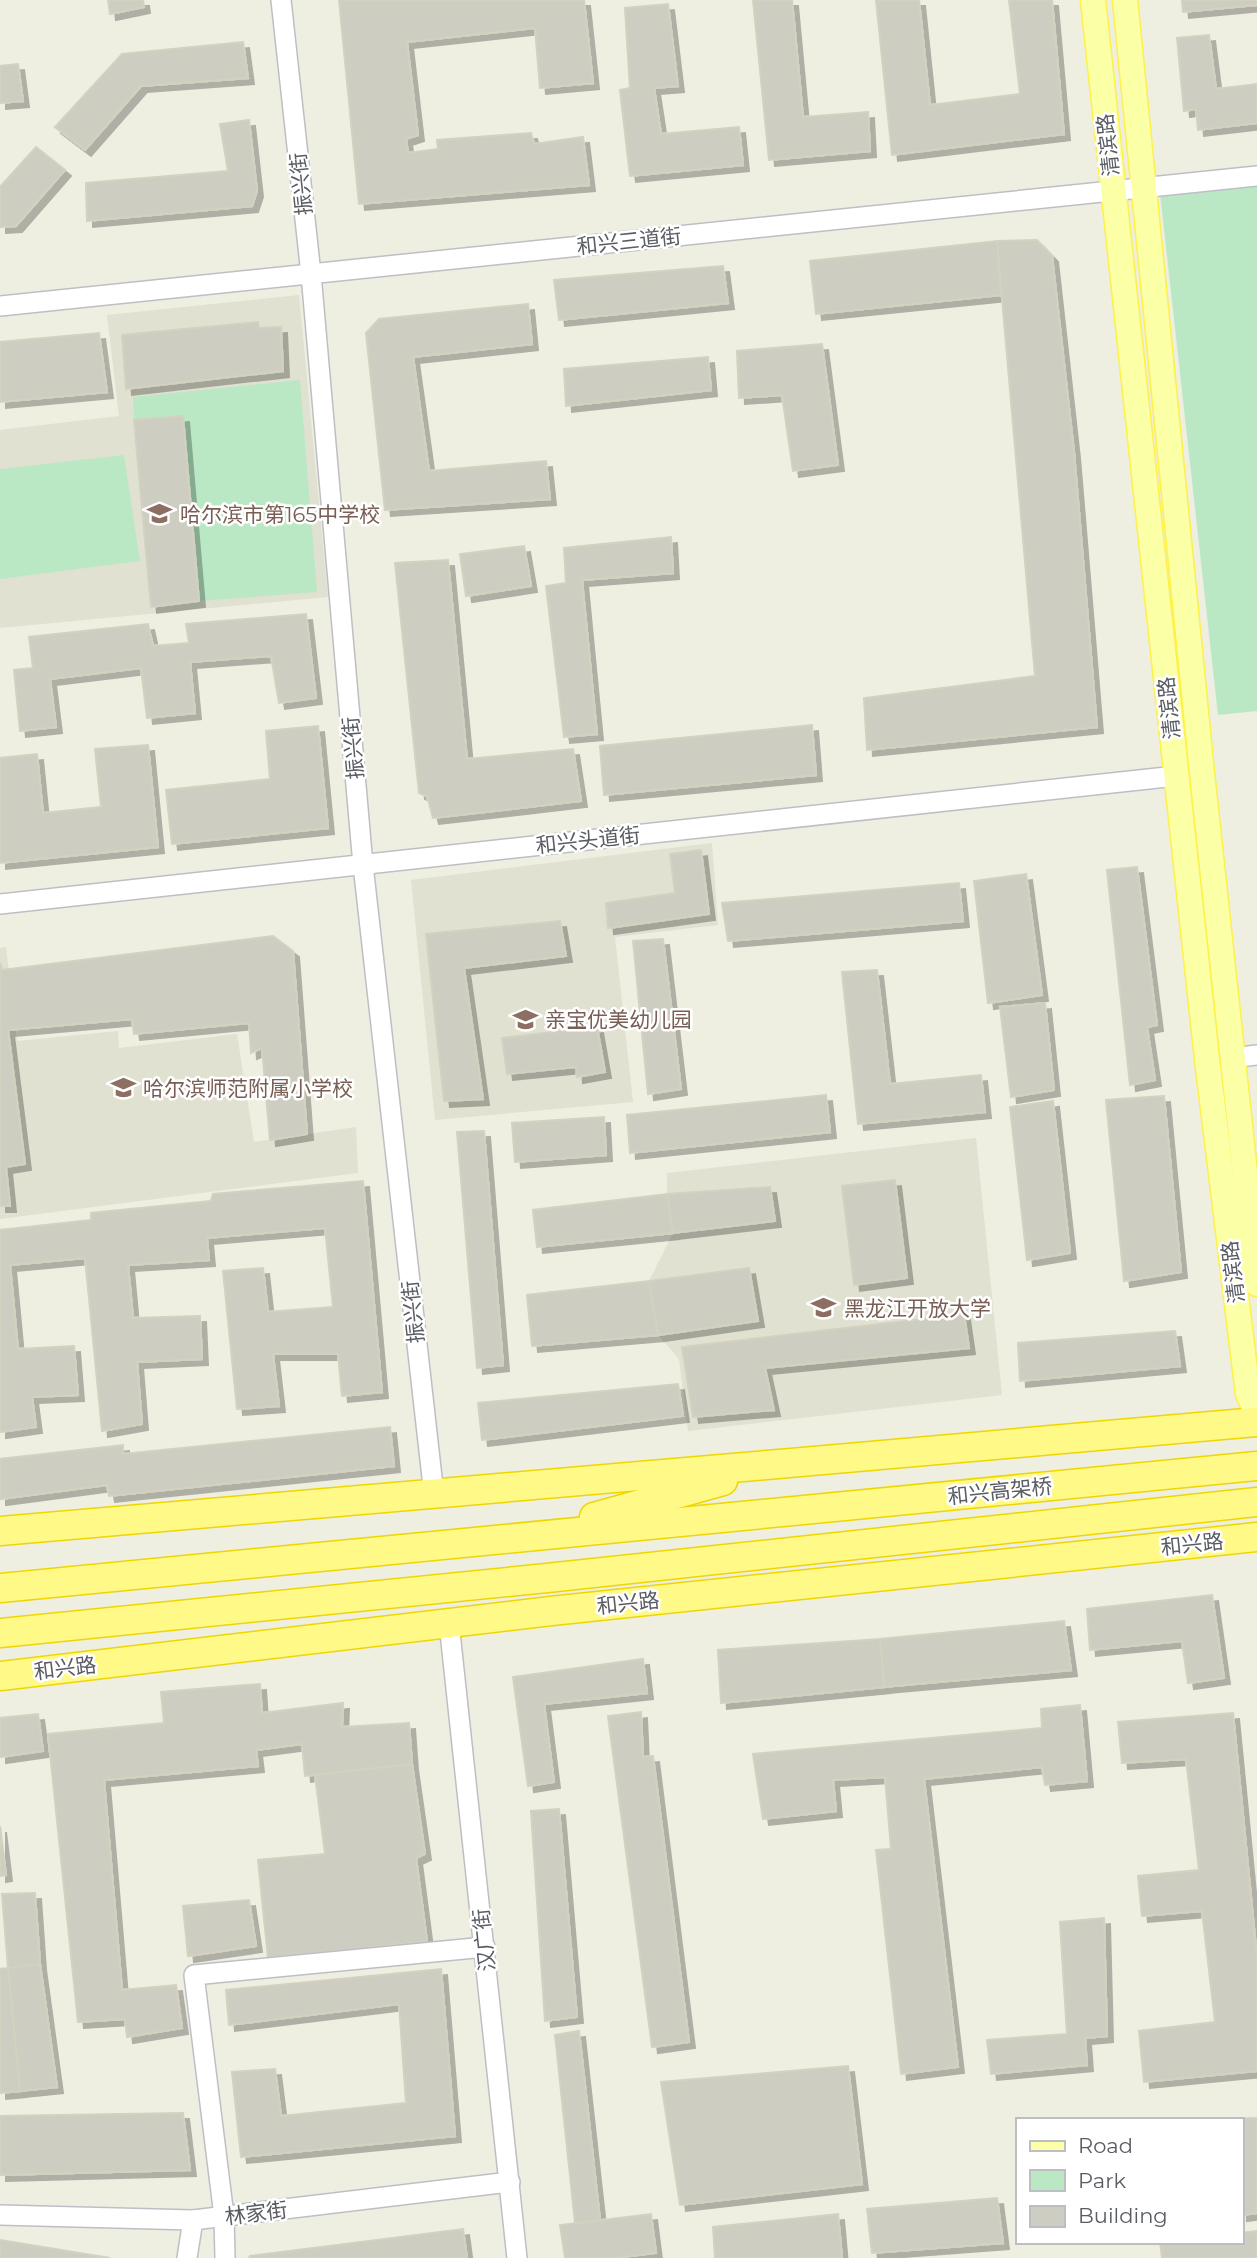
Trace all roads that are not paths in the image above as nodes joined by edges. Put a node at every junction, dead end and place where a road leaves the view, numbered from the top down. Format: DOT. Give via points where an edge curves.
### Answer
graph roads {
  1 [pos="281,0"];
  2 [pos="1093,0"];
  3 [pos="1125,0"];
  4 [pos="1257,176"];
  5 [pos="1145,187"];
  6 [pos="1113,191"];
  7 [pos="311,274"];
  8 [pos="0,306"];
  9 [pos="1176,776"];
  10 [pos="363,865"];
  11 [pos="0,904"];
  12 [pos="1257,1055"];
  13 [pos="1232,1058"];
  14 [pos="1257,1284"];
  15 [pos="1257,1414"];
  16 [pos="1257,1422"];
  17 [pos="793,1461"];
  18 [pos="1257,1466"];
  19 [pos="434,1495"];
  20 [pos="1257,1502"];
  21 [pos="0,1531"];
  22 [pos="526,1536"];
  23 [pos="1257,1537"];
  24 [pos="747,1555"];
  25 [pos="0,1588"];
  26 [pos="551,1611"];
  27 [pos="449,1623"];
  28 [pos="0,1633"];
  29 [pos="0,1676"];
  30 [pos="485,1947"];
  31 [pos="510,2182"];
  32 [pos="0,2215"];
  33 [pos="224,2216"];
  34 [pos="193,2220"];
  35 [pos="187,2258"];
  36 [pos="225,2258"];
  37 [pos="517,2258"];
  1 -- 7 [label="street, 振兴街"];
  2 -- 6 [label="main road, 清滨路"];
  3 -- 5 [label="main road, 清滨路"];
  4 -- 5 [label="street, 和兴三道街"];
  5 -- 6 [label="street, 和兴三道街"];
  5 -- 13 [label="main road, 清滨路"];
  6 -- 7 [label="street, 和兴三道街"];
  6 -- 9 [label="main road, 清滨路"];
  7 -- 8 [label="street, 和兴三道街"];
  7 -- 10 [label="street, 振兴街"];
  9 -- 10 [label="street, 和兴头道街"];
  9 -- 15 [label="main road, 清滨路" via="1248,1394"];
  10 -- 11 [label="street, 和兴头道街"];
  10 -- 19 [label="street, 振兴街"];
  12 -- 13 [label="street"];
  13 -- 14 [label="main road, 清滨路"];
  16 -- 17 [label="highway"];
  17 -- 19 [label="highway"];
  17 -- 22 [label="highway"];
  18 -- 22 [label="highway, 和兴高架桥"];
  19 -- 21 [label="highway"];
  20 -- 24 [label="highway, 和兴高架桥"];
  22 -- 25 [label="highway"];
  23 -- 26 [label="highway, 和兴路"];
  24 -- 26 [label="highway"];
  24 -- 28 [label="highway, 和兴路"];
  26 -- 27 [label="highway, 和兴路"];
  27 -- 29 [label="highway, 和兴路"];
  27 -- 30 [label="street, 汉广街"];
  30 -- 31 [label="street, 汉广街"];
  30 -- 33 [label="street" via="194,1975"];
  31 -- 33 [label="street, 林家街"];
  31 -- 37 [label="street, 汉广街"];
  32 -- 34 [label="street, 林家街"];
  33 -- 34 [label="street, 林家街"];
  33 -- 36 [label="street"];
  34 -- 35 [label="street"];
}
